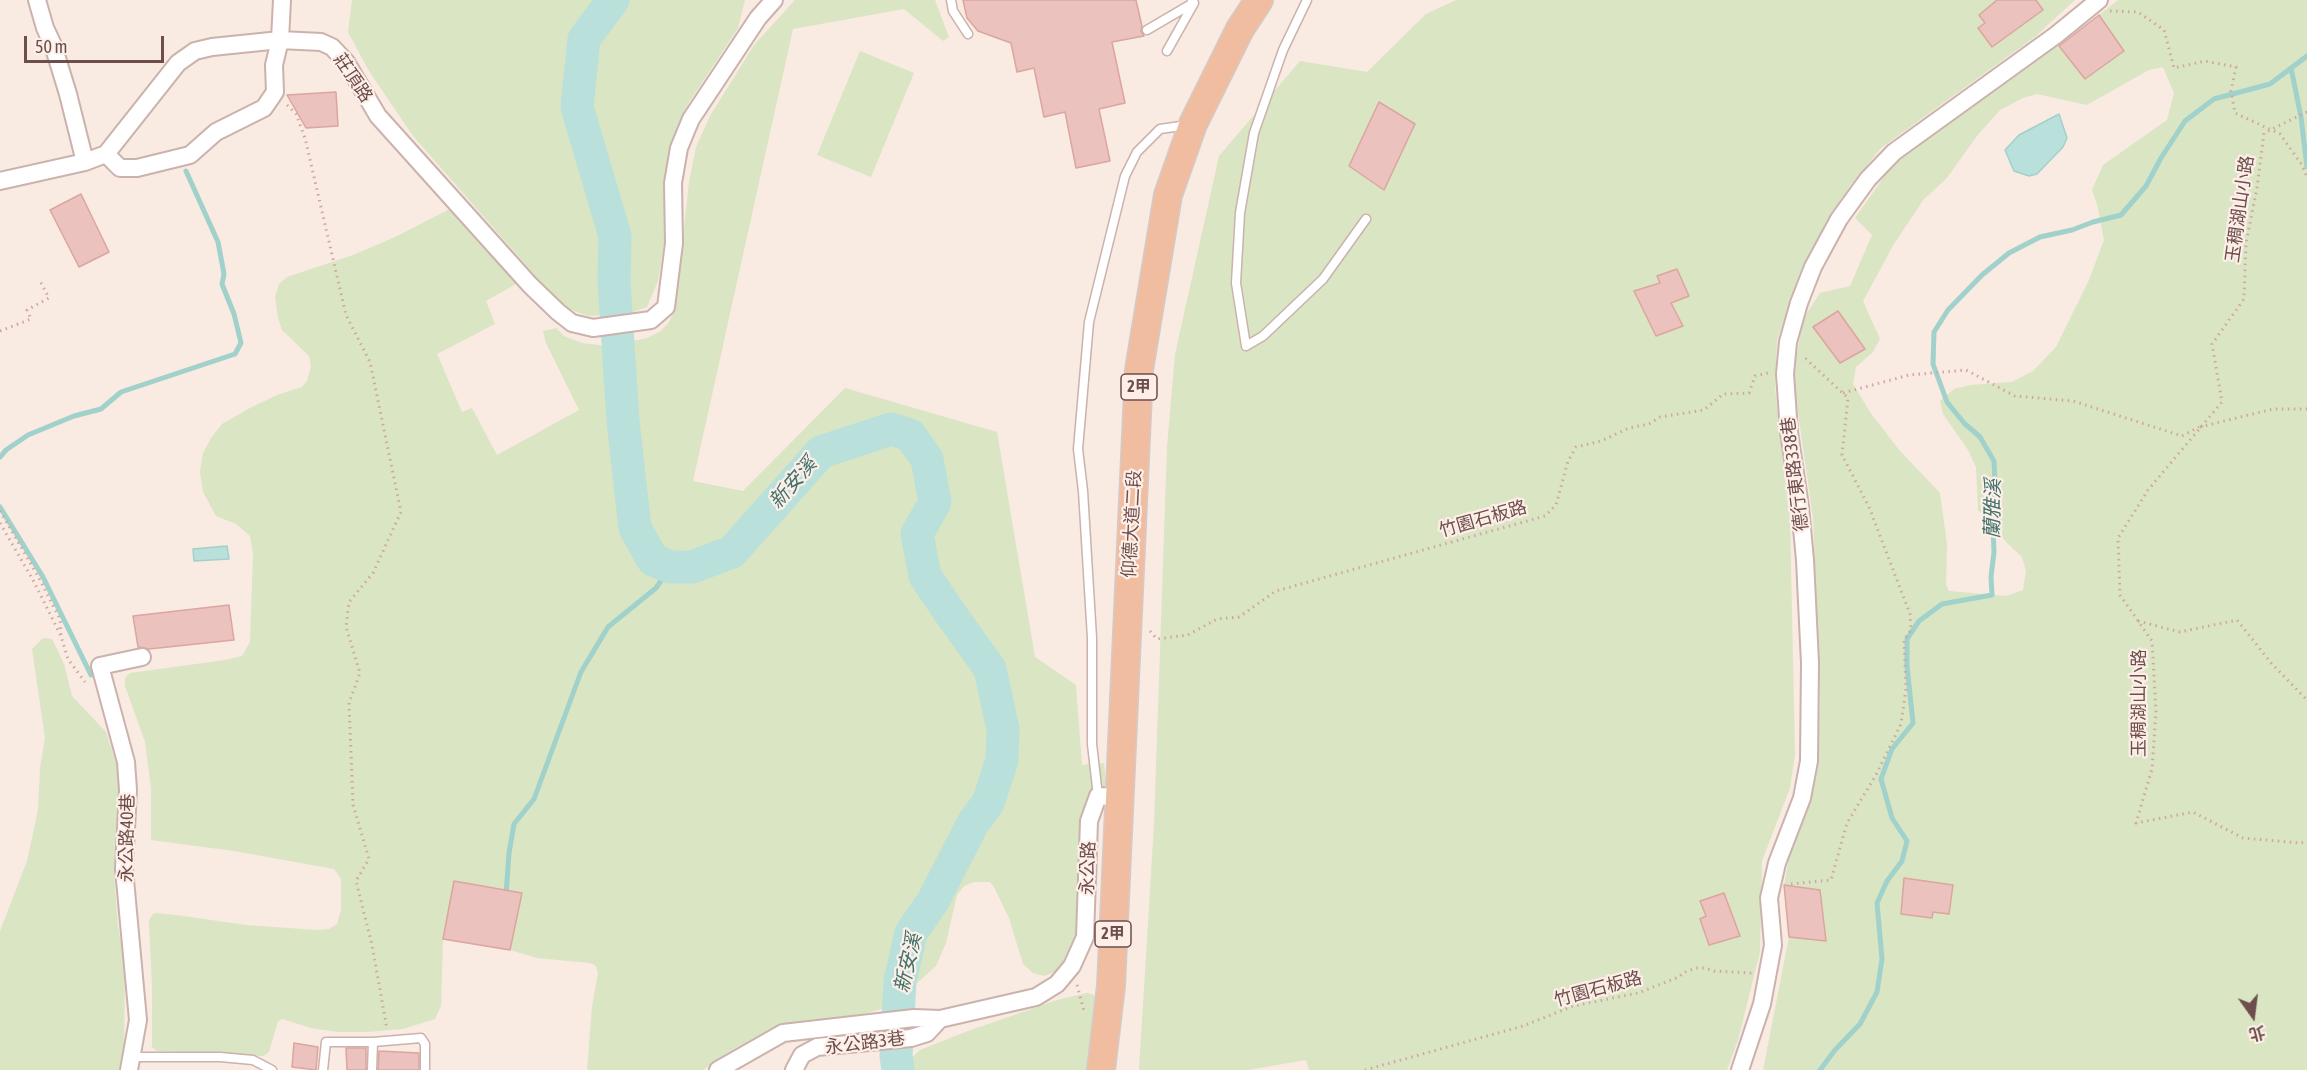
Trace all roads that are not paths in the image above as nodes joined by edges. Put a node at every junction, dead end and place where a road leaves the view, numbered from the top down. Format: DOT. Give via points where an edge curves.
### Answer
graph roads {
  1 [pos="37,0"];
  2 [pos="282,0"];
  3 [pos="774,0"];
  4 [pos="951,0"];
  5 [pos="1259,0"];
  6 [pos="1307,0"];
  7 [pos="2098,1"];
  8 [pos="1193,2"];
  9 [pos="1147,30"];
  10 [pos="968,34"];
  11 [pos="280,40"];
  12 [pos="1167,51"];
  13 [pos="1193,124"];
  14 [pos="106,154"];
  15 [pos="85,162"];
  16 [pos="0,181"];
  17 [pos="1365,219"];
  18 [pos="142,657"];
  19 [pos="1108,796"];
  20 [pos="940,1019"];
  21 [pos="373,1042"];
  22 [pos="130,1064"];
  23 [pos="272,1070"];
  24 [pos="323,1070"];
  25 [pos="372,1070"];
  26 [pos="425,1070"];
  27 [pos="718,1070"];
  28 [pos="794,1070"];
  29 [pos="1101,1070"];
  30 [pos="1740,1070"];
  1 -- 15 [label="street" via="68,94"];
  2 -- 11 [label="street"];
  3 -- 11 [label="street, 莊頂路" via="691,119 679,148 673,183 674,243 666,307 651,320 593,328 572,323 530,285 378,116 346,62 332,47 321,42"];
  4 -- 10 [label="lane" via="953,11"];
  5 -- 13 [label="main road, 仰德大道二段 / 2甲" via="1240,28"];
  6 -- 17 [label="lane" via="1283,50 1254,133 1242,201 1236,283 1246,346 1263,336 1323,279"];
  7 -- 30 [label="street, 德行東路338巷" via="1894,152 1839,219 1799,303 1786,361 1789,432 1805,560 1809,761 1802,798 1777,863 1769,900 1773,945 1762,1004"];
  8 -- 9 [label="lane"];
  8 -- 12 [label="lane"];
  11 -- 14 [label="street, 莊頂路" via="195,51 178,63"];
  11 -- 14 [label="street" via="274,65 275,92 264,108 216,132 190,154 137,168 120,168"];
  13 -- 19 [label="main road, 仰德大道二段 / 2甲" via="1168,195 1139,370"];
  13 -- 19 [label="lane" via="1160,129 1137,152 1125,176 1089,322 1078,449 1092,638 1092,744"];
  14 -- 15 [label="street"];
  15 -- 16 [label="street"];
  18 -- 22 [label="street, 永公路40巷" via="99,666 126,762 124,869 138,1020"];
  19 -- 20 [label="street, 永公路" via="1089,821 1085,938 1072,966 1057,984 1036,997"];
  19 -- 29 [label="main road, 仰德大道二段 / 2甲" via="1111,986"];
  20 -- 27 [label="street, 永公路" via="914,1018 783,1033"];
  20 -- 28 [label="street, 永公路3巷" via="927,1033 911,1038 818,1047 802,1055"];
  21 -- 24 [label="lane" via="326,1042"];
  21 -- 25 [label="lane"];
  21 -- 26 [label="lane" via="421,1038 425,1044"];
  22 -- 23 [label="lane, 永公路40巷" via="220,1057 253,1060"];
}
